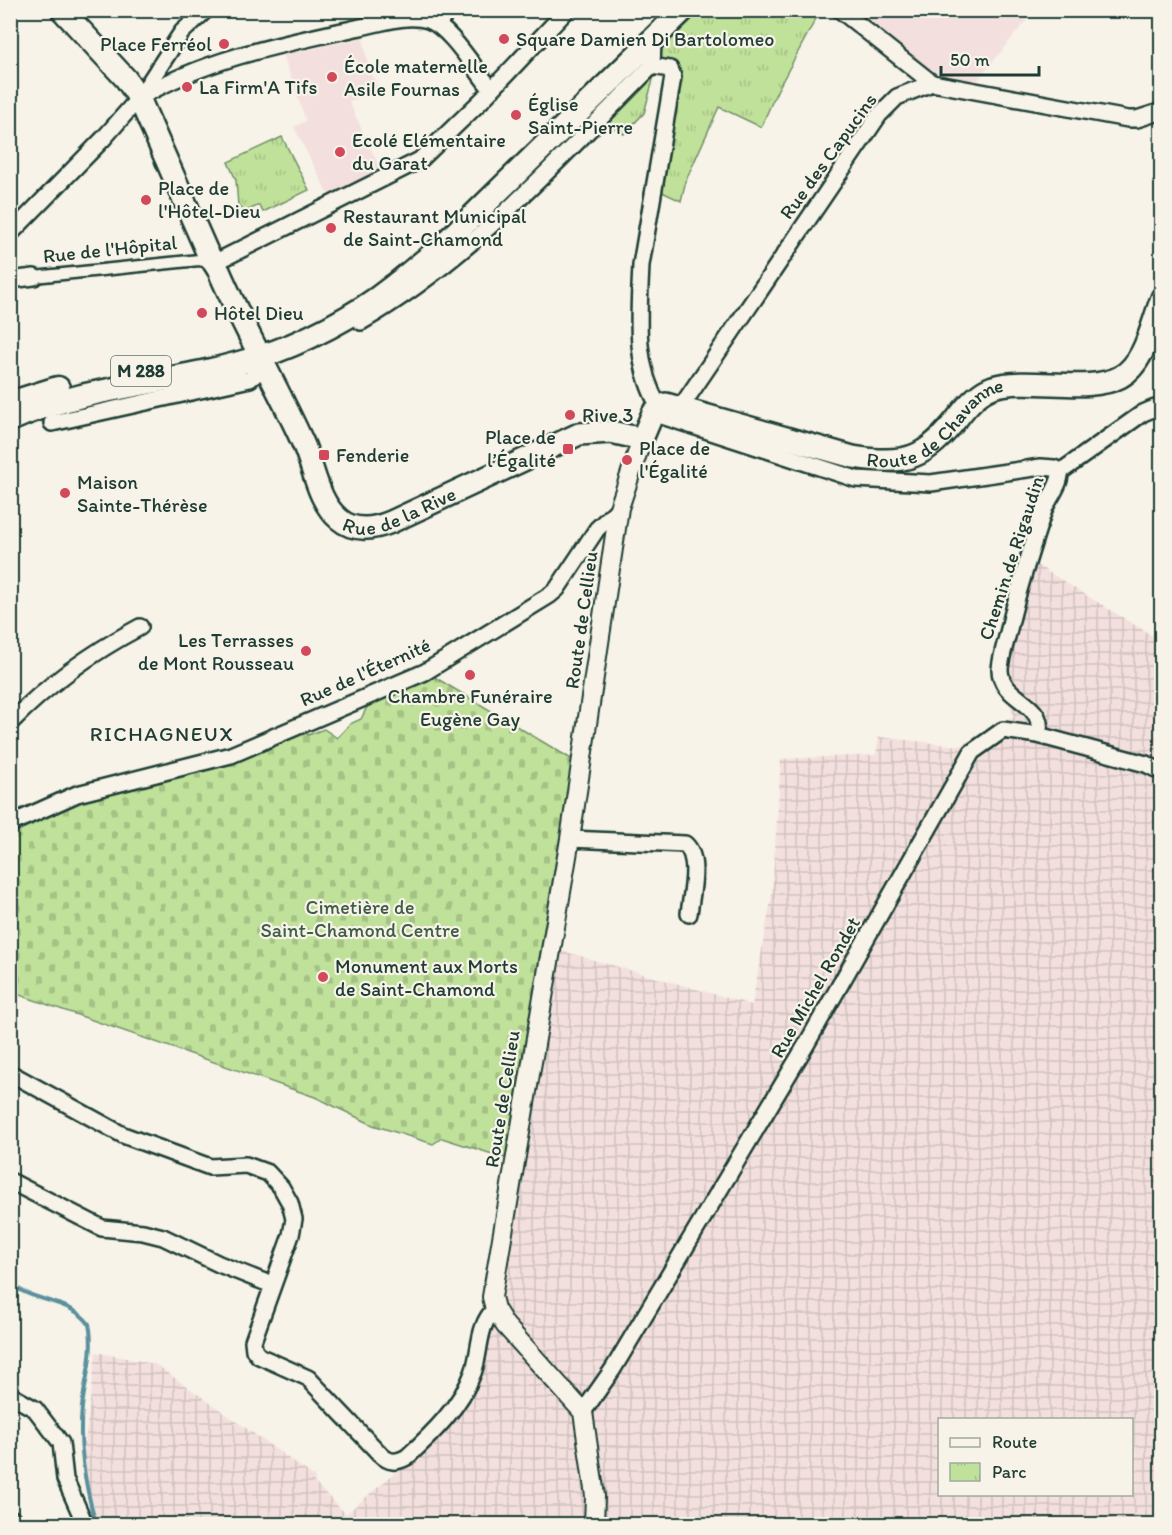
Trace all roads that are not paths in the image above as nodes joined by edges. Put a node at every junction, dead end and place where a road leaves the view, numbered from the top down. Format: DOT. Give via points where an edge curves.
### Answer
graph roads {
  1 [pos="62,10"];
  2 [pos="206,10"];
  3 [pos="455,10"];
  4 [pos="567,10"];
  5 [pos="683,10"];
  6 [pos="840,10"];
  7 [pos="440,25"];
  8 [pos="653,42"];
  9 [pos="652,66"];
  10 [pos="932,83"];
  11 [pos="492,90"];
  12 [pos="139,98"];
  13 [pos="1161,111"];
  14 [pos="10,234"];
  15 [pos="214,263"];
  16 [pos="407,272"];
  17 [pos="34,277"];
  18 [pos="10,280"];
  19 [pos="1161,298"];
  20 [pos="313,334"];
  21 [pos="261,356"];
  22 [pos="16,396"];
  23 [pos="665,408"];
  24 [pos="1161,410"];
  25 [pos="10,420"];
  26 [pos="52,423"];
  27 [pos="642,439"];
  28 [pos="1060,472"];
  29 [pos="619,508"];
  30 [pos="140,627"];
  31 [pos="10,723"];
  32 [pos="1038,735"];
  33 [pos="1161,770"];
  34 [pos="10,824"];
  35 [pos="570,839"];
  36 [pos="689,914"];
  37 [pos="10,1073"];
  38 [pos="10,1181"];
  39 [pos="272,1285"];
  40 [pos="495,1309"];
  41 [pos="10,1395"];
  42 [pos="583,1412"];
  43 [pos="10,1521"];
  44 [pos="13,1524"];
  45 [pos="85,1524"];
  46 [pos="594,1524"];
  1 -- 12 [label="main road, Rue de la Rive"];
  2 -- 12 [label="street" via="176,39"];
  3 -- 7 [label="street"];
  4 -- 11 [label="street"];
  5 -- 8 [label="main road, M 288"];
  6 -- 10 [label="street"];
  7 -- 11 [label="street"];
  7 -- 12 [label="street" via="417,18 396,20 252,52 189,74"];
  8 -- 9 [label="street"];
  8 -- 16 [label="main road, M 288" via="448,241"];
  9 -- 20 [label="street" via="459,254 338,335 325,339"];
  9 -- 23 [label="street" via="670,69 673,77 641,265 642,372 647,387"];
  10 -- 13 [label="street" via="1128,119"];
  10 -- 23 [label="street, Rue des Capucins" via="897,97 879,115"];
  11 -- 15 [label="street" via="420,160"];
  12 -- 14 [label="street" via="75,170"];
  12 -- 15 [label="main road, Rue de la Rive"];
  15 -- 17 [label="street, Rue de l'Hôpital" via="200,260"];
  15 -- 21 [label="main road, Rue de la Rive"];
  16 -- 20 [label="main road, M 288" via="393,287"];
  16 -- 21 [label="main road, M 288" via="388,278"];
  17 -- 18 [label="street, Rue de l'Hôpital"];
  19 -- 23 [label="main road, Route de Chavanne" via="1137,360 1118,378 1091,383 993,387 966,407 932,447 906,458 876,461 853,457"];
  20 -- 21 [label="main road, M 288"];
  21 -- 22 [label="main road, M 288"];
  21 -- 25 [label="main road, M 288" via="62,401"];
  21 -- 26 [label="street" via="250,379"];
  21 -- 27 [label="main road, Rue de la Rive" via="309,457 326,504 341,522 364,529 391,522 579,434 611,432"];
  23 -- 27 [label="main road"];
  23 -- 28 [label="street, Chemin de Rigaudin" via="856,479 931,483 1041,467"];
  24 -- 28 [label="street" via="1143,413"];
  27 -- 29 [label="street, Route de Cellieu"];
  28 -- 32 [label="street, Chemin de Rigaudin" via="1014,604 1000,669 1005,688 1038,716"];
  29 -- 34 [label="street, Rue de l'Éternité" via="597,529 550,595 425,672 231,755 77,794"];
  29 -- 35 [label="street, Route de Cellieu"];
  30 -- 31 [label="street" via="81,661"];
  32 -- 33 [label="street, Rue Michel Rondet"];
  32 -- 42 [label="street, Rue Michel Rondet" via="1003,730 972,752 801,1054 613,1369"];
  35 -- 36 [label="street" via="685,844 694,858"];
  35 -- 40 [label="street, Route de Cellieu" via="492,1296"];
  37 -- 39 [label="street" via="123,1135 210,1167 246,1165 268,1173 284,1192 294,1219"];
  38 -- 39 [label="street" via="102,1228 163,1237"];
  39 -- 40 [label="street" via="253,1341 254,1350 259,1356 308,1378 384,1459 399,1462 441,1422 466,1386 477,1361 484,1323"];
  40 -- 42 [label="street"];
  41 -- 45 [label="street" via="35,1409 61,1443 65,1479"];
  42 -- 46 [label="street" via="595,1496"];
  43 -- 44 [label="main road"];
}
